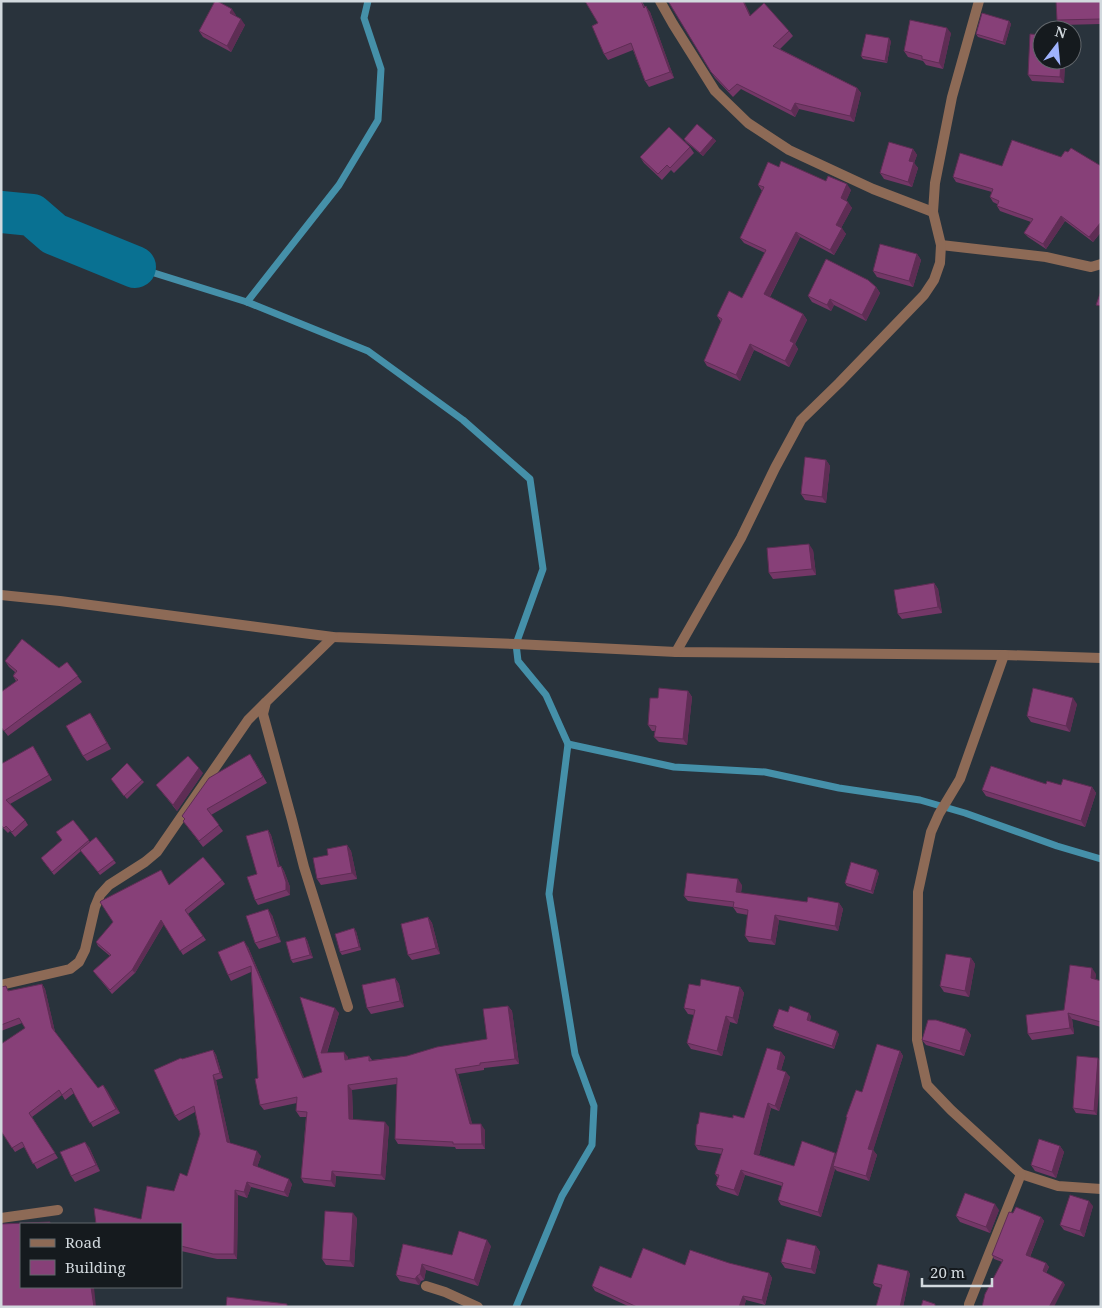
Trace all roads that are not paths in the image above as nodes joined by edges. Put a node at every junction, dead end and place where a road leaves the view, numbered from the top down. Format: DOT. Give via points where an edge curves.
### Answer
graph roads {
  1 [pos="660,1"];
  2 [pos="979,1"];
  3 [pos="934,212"];
  4 [pos="941,245"];
  5 [pos="1101,264"];
  6 [pos="1,595"];
  7 [pos="333,637"];
  8 [pos="676,652"];
  9 [pos="1004,655"];
  10 [pos="1101,658"];
  11 [pos="266,702"];
  12 [pos="1,985"];
  13 [pos="348,1007"];
  14 [pos="1021,1174"];
  15 [pos="1101,1189"];
  16 [pos="58,1210"];
  17 [pos="1,1218"];
  18 [pos="426,1286"];
  19 [pos="478,1307"];
  20 [pos="970,1307"];
  1 -- 3 [label="street" via="715,91 748,123 789,150 873,189"];
  2 -- 3 [label="street" via="952,97 935,183"];
  3 -- 4 [label="street"];
  4 -- 5 [label="street" via="1046,257 1091,267"];
  4 -- 8 [label="street" via="940,263 924,295 801,420 741,538"];
  6 -- 7 [label="street"];
  7 -- 8 [label="street"];
  7 -- 11 [label="street"];
  8 -- 9 [label="street"];
  9 -- 10 [label="street"];
  9 -- 14 [label="street" via="960,778 931,832 918,892 917,1040 927,1085"];
  11 -- 12 [label="street" via="248,720 157,852 109,885 100,895 79,962 70,969"];
  11 -- 13 [label="street" via="263,714 304,867"];
  14 -- 15 [label="street" via="1058,1186"];
  14 -- 20 [label="street"];
  16 -- 17 [label="street"];
  18 -- 19 [label="street"];
}
